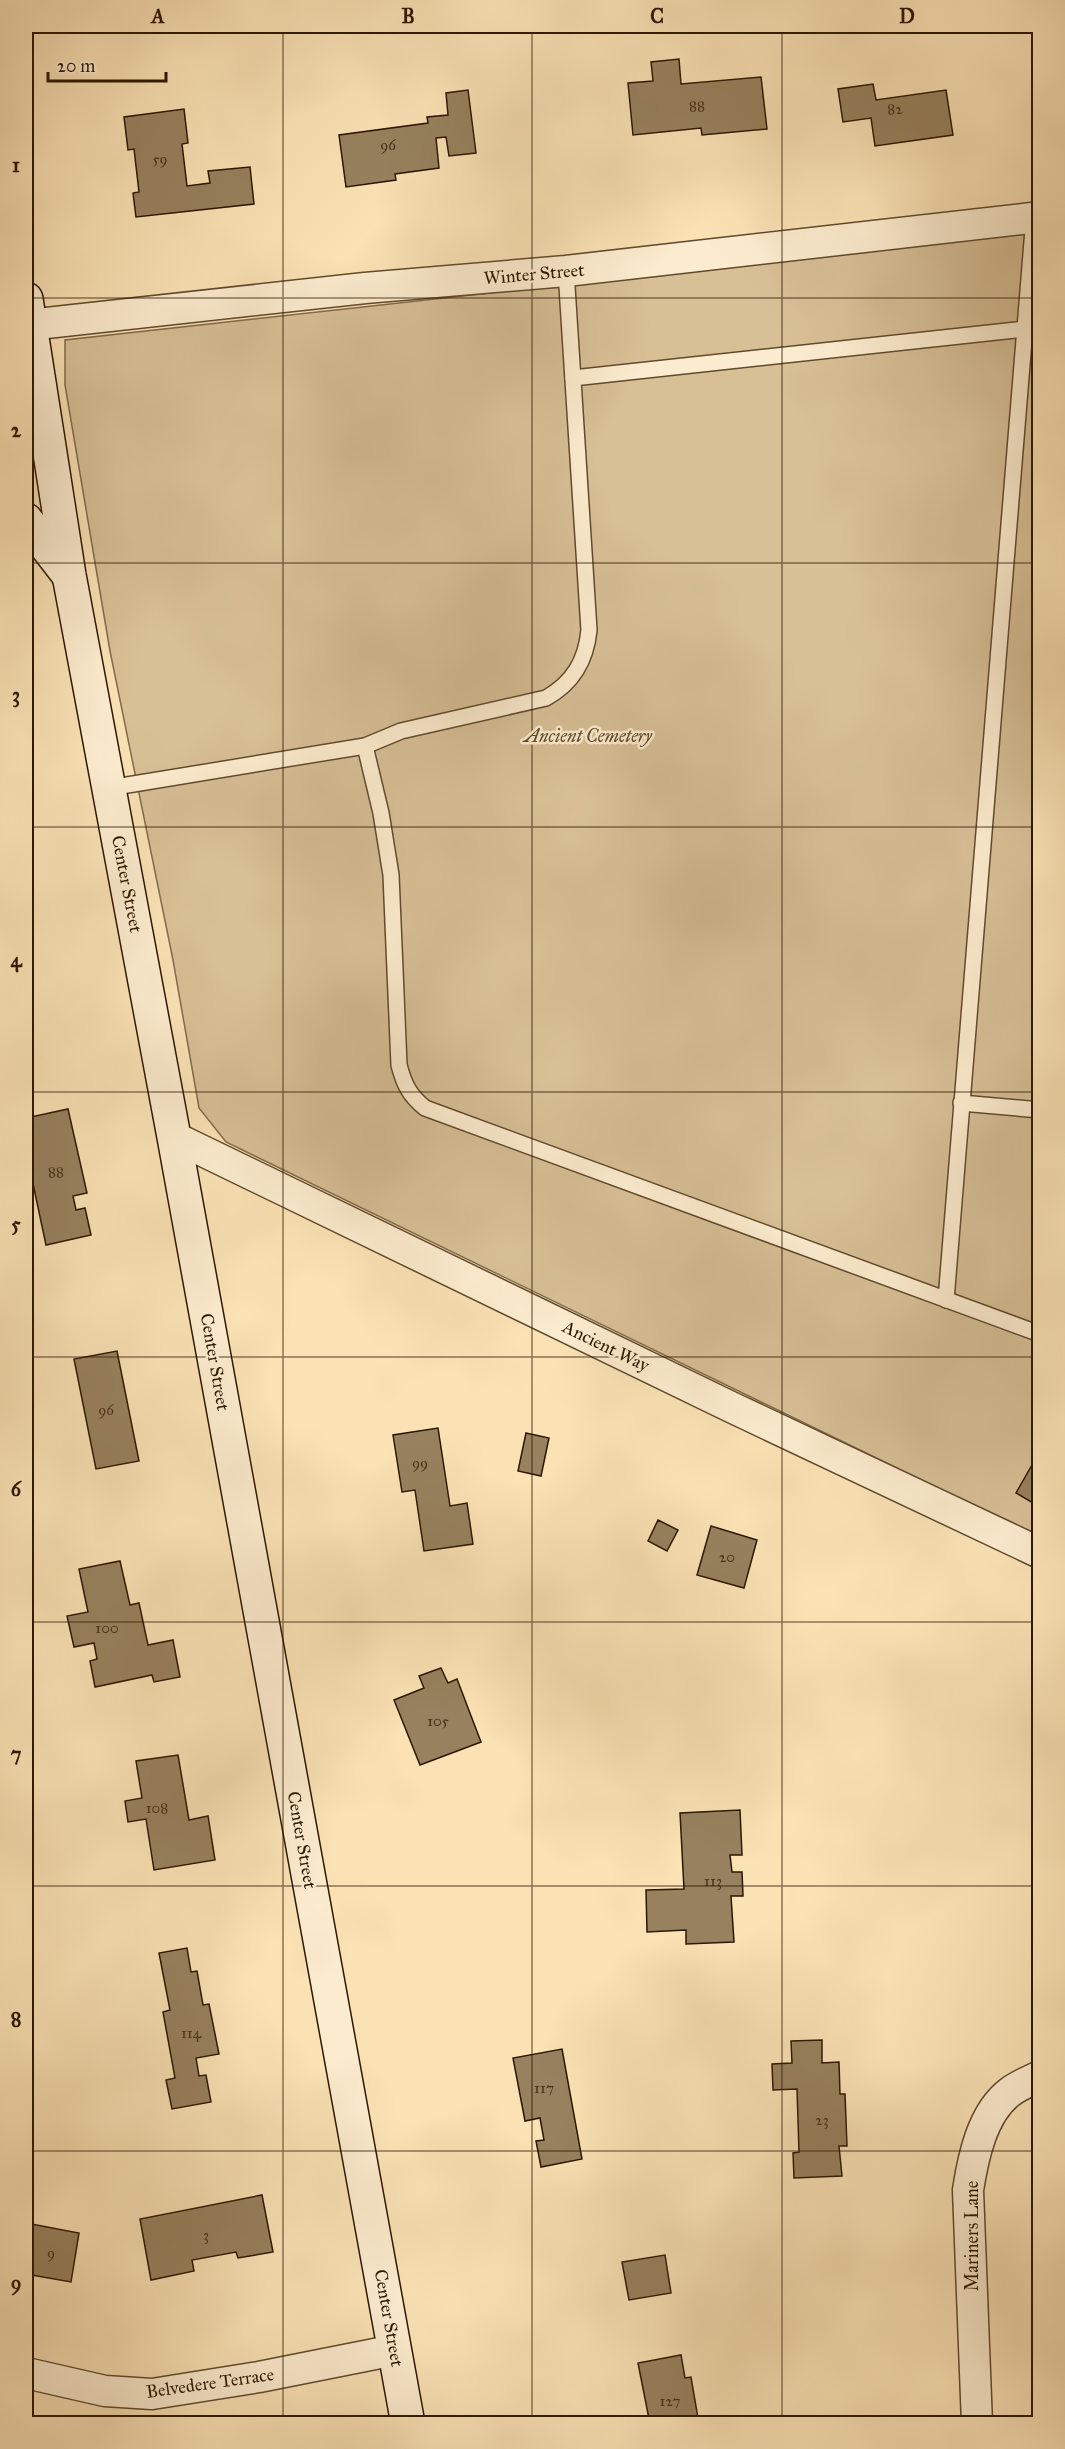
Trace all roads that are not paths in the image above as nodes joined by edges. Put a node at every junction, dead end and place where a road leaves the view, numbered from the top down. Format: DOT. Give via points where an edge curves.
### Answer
graph roads {
  1 [pos="1037,217"];
  2 [pos="566,271"];
  3 [pos="27,312"];
  4 [pos="1025,329"];
  5 [pos="573,378"];
  6 [pos="26,520"];
  7 [pos="69,575"];
  8 [pos="365,746"];
  9 [pos="109,788"];
  10 [pos="962,1103"];
  11 [pos="1040,1110"];
  12 [pos="174,1137"];
  13 [pos="946,1300"];
  14 [pos="1040,1334"];
  15 [pos="1040,1553"];
  16 [pos="1040,2076"];
  17 [pos="395,2350"];
  18 [pos="26,2373"];
  19 [pos="408,2424"];
  20 [pos="977,2424"];
  1 -- 2 [label="street, Winter Street"];
  1 -- 4 [label="lane"];
  2 -- 3 [label="street, Winter Street"];
  2 -- 5 [label="lane"];
  3 -- 7 [label="street, Center Street"];
  4 -- 5 [label="lane"];
  4 -- 10 [label="lane"];
  5 -- 8 [label="lane" via="589,630 580,664 571,679 546,698 401,731"];
  6 -- 7 [label="street"];
  7 -- 9 [label="street, Center Street"];
  8 -- 9 [label="lane"];
  8 -- 13 [label="lane" via="391,875 399,1065 412,1097 425,1108"];
  9 -- 12 [label="street, Center Street"];
  10 -- 11 [label="lane"];
  10 -- 13 [label="lane"];
  12 -- 15 [label="street, Ancient Way"];
  12 -- 17 [label="street, Center Street"];
  13 -- 14 [label="lane"];
  16 -- 20 [label="street, Mariners Lane" via="1009,2092 996,2107 974,2157 968,2190"];
  17 -- 18 [label="street, Belvedere Terrace" via="152,2394 105,2391"];
  17 -- 19 [label="street, Center Street"];
}
